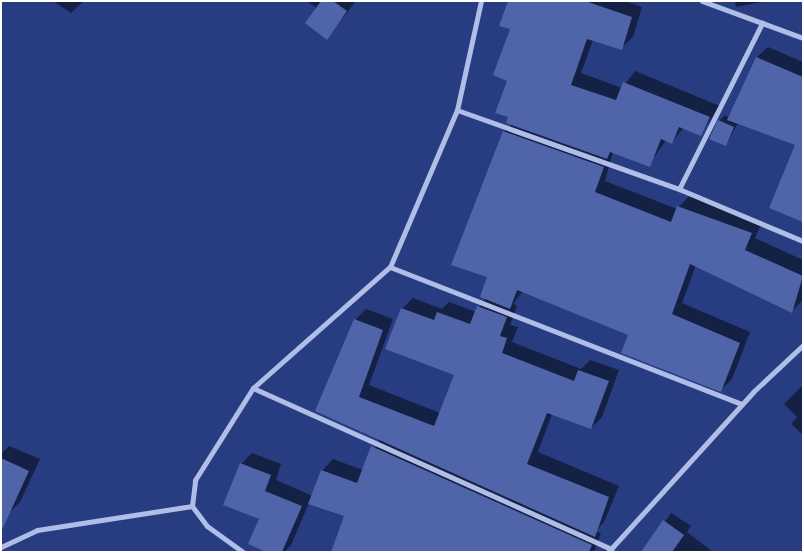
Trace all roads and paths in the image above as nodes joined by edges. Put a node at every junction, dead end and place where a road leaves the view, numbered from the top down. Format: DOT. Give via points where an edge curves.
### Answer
graph roads {
  1 [pos="481,1"];
  2 [pos="702,1"];
  3 [pos="762,23"];
  4 [pos="803,38"];
  5 [pos="457,110"];
  6 [pos="679,189"];
  7 [pos="803,241"];
  8 [pos="390,267"];
  9 [pos="803,345"];
  10 [pos="253,388"];
  11 [pos="742,404"];
  12 [pos="192,506"];
  13 [pos="1,548"];
  14 [pos="610,551"];
  15 [pos="243,552"];
  1 -- 5 [label="street"];
  2 -- 3 [label="street"];
  3 -- 4 [label="street"];
  3 -- 6 [label="street"];
  5 -- 6 [label="street"];
  5 -- 8 [label="street"];
  6 -- 7 [label="street"];
  8 -- 10 [label="street"];
  8 -- 11 [label="street"];
  9 -- 11 [label="street"];
  10 -- 12 [label="street" via="195,480"];
  10 -- 14 [label="street"];
  11 -- 14 [label="street"];
  12 -- 13 [label="street" via="37,530"];
  12 -- 15 [label="street" via="207,526"];
}
